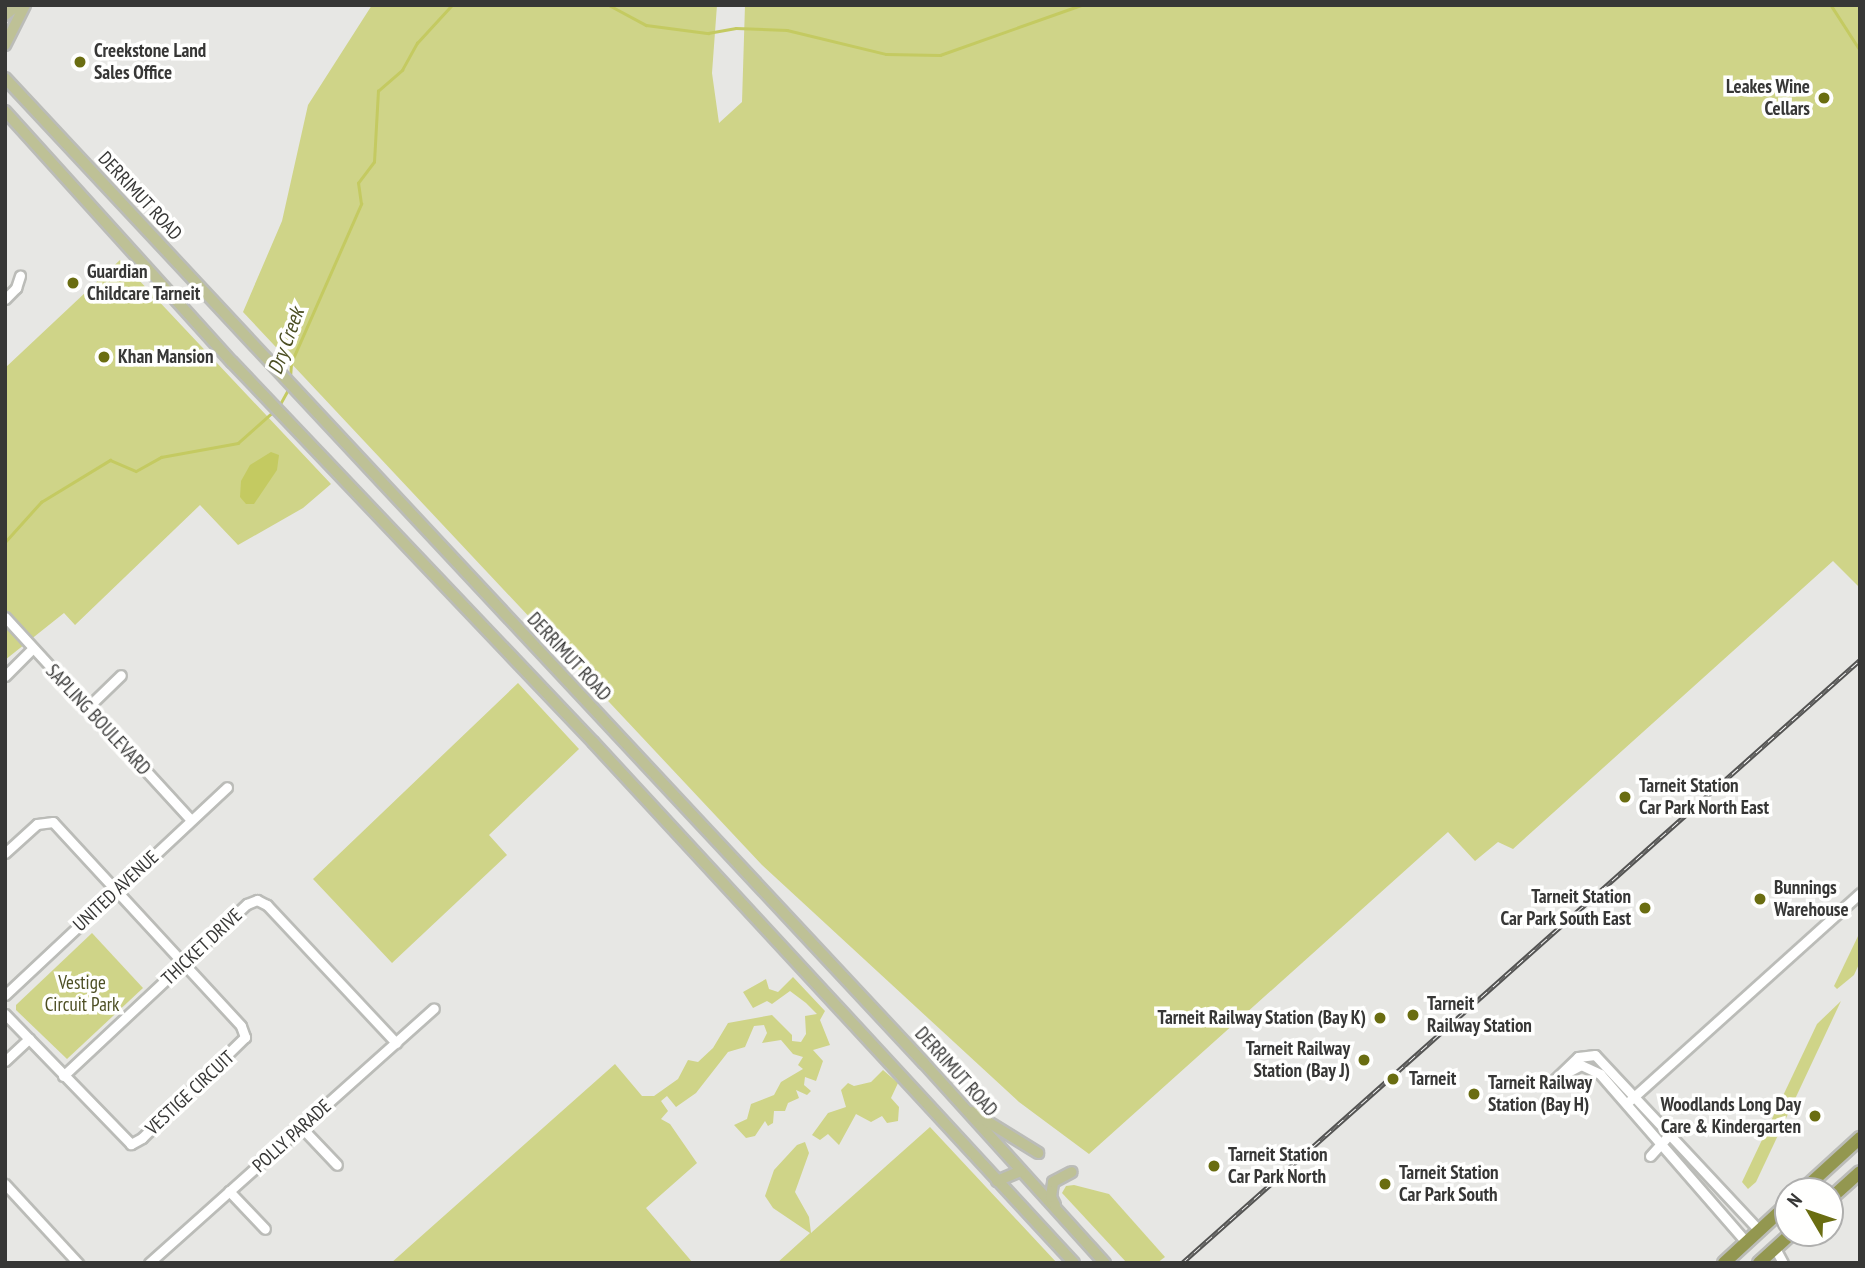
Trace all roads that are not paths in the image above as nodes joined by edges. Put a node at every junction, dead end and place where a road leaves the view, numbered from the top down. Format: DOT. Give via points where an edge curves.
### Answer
graph roads {
  1 [pos="18,5"];
  2 [pos="25,5"];
  3 [pos="5,15"];
  4 [pos="5,45"];
  5 [pos="5,78"];
  6 [pos="6,113"];
  7 [pos="20,276"];
  8 [pos="5,299"];
  9 [pos="5,617"];
  10 [pos="32,649"];
  11 [pos="121,675"];
  12 [pos="5,676"];
  13 [pos="87,708"];
  14 [pos="227,787"];
  15 [pos="191,820"];
  16 [pos="5,853"];
  17 [pos="117,890"];
  18 [pos="1860,893"];
  19 [pos="183,964"];
  20 [pos="5,995"];
  21 [pos="434,1008"];
  22 [pos="5,1014"];
  23 [pos="29,1039"];
  24 [pos="396,1043"];
  25 [pos="5,1061"];
  26 [pos="63,1076"];
  27 [pos="1636,1096"];
  28 [pos="1627,1103"];
  29 [pos="964,1107"];
  30 [pos="301,1127"];
  31 [pos="1671,1133"];
  32 [pos="1860,1138"];
  33 [pos="1661,1146"];
  34 [pos="1038,1153"];
  35 [pos="1650,1156"];
  36 [pos="1013,1161"];
  37 [pos="337,1165"];
  38 [pos="1021,1171"];
  39 [pos="1072,1172"];
  40 [pos="1860,1172"];
  41 [pos="1817,1177"];
  42 [pos="997,1181"];
  43 [pos="5,1184"];
  44 [pos="1844,1186"];
  45 [pos="229,1191"];
  46 [pos="1059,1211"];
  47 [pos="1774,1217"];
  48 [pos="265,1229"];
  49 [pos="1759,1230"];
  50 [pos="1746,1242"];
  51 [pos="1775,1248"];
  52 [pos="1764,1262"];
  53 [pos="78,1263"];
  54 [pos="149,1263"];
  55 [pos="1074,1263"];
  56 [pos="1105,1263"];
  57 [pos="1724,1263"];
  58 [pos="1783,1263"];
  1 -- 3 [label="main road"];
  2 -- 4 [label="main road"];
  5 -- 29 [label="main road, DERRIMUT ROAD"];
  6 -- 42 [label="main road"];
  7 -- 8 [label="street"];
  9 -- 10 [label="street, SAPLING BOULEVARD"];
  10 -- 12 [label="street"];
  10 -- 13 [label="street, SAPLING BOULEVARD"];
  11 -- 13 [label="street"];
  13 -- 15 [label="street, SAPLING BOULEVARD"];
  14 -- 15 [label="street, UNITED AVENUE"];
  15 -- 17 [label="street, UNITED AVENUE"];
  16 -- 17 [label="street" via="37,824 49,820"];
  17 -- 19 [label="street"];
  17 -- 20 [label="street, UNITED AVENUE"];
  18 -- 27 [label="street"];
  19 -- 24 [label="street, THICKET DRIVE" via="247,904 262,901"];
  19 -- 26 [label="street, THICKET DRIVE"];
  19 -- 26 [label="street, VESTIGE CIRCUIT" via="241,1026 244,1042 142,1138 131,1144 121,1138"];
  21 -- 24 [label="street, POLLY PARADE"];
  22 -- 23 [label="street, VESTIGE CIRCUIT"];
  23 -- 25 [label="street"];
  23 -- 26 [label="street, VESTIGE CIRCUIT"];
  24 -- 30 [label="street, POLLY PARADE"];
  27 -- 28 [label="street"];
  27 -- 28 [label="street" via="1589,1053 1578,1057 1550,1084 1576,1067 1588,1065"];
  27 -- 31 [label="street"];
  28 -- 33 [label="street"];
  29 -- 34 [label="main road"];
  29 -- 36 [label="main road, DERRIMUT ROAD"];
  30 -- 37 [label="street"];
  30 -- 45 [label="street, POLLY PARADE"];
  31 -- 33 [label="street"];
  31 -- 49 [label="street"];
  32 -- 41 [label="highway"];
  33 -- 35 [label="street"];
  33 -- 50 [label="street"];
  36 -- 38 [label="main road, DERRIMUT ROAD"];
  36 -- 42 [label="main road"];
  38 -- 42 [label="main road"];
  38 -- 46 [label="main road, DERRIMUT ROAD"];
  39 -- 46 [label="main road" via="1051,1186"];
  40 -- 44 [label="highway"];
  42 -- 55 [label="main road"];
  43 -- 53 [label="street"];
  45 -- 48 [label="street"];
  45 -- 54 [label="street, POLLY PARADE"];
  46 -- 56 [label="main road, DERRIMUT ROAD"];
  47 -- 49 [label="highway"];
  49 -- 50 [label="highway"];
  49 -- 51 [label="highway"];
  50 -- 52 [label="highway"];
  50 -- 57 [label="highway"];
  51 -- 52 [label="highway"];
  51 -- 58 [label="street"];
}
